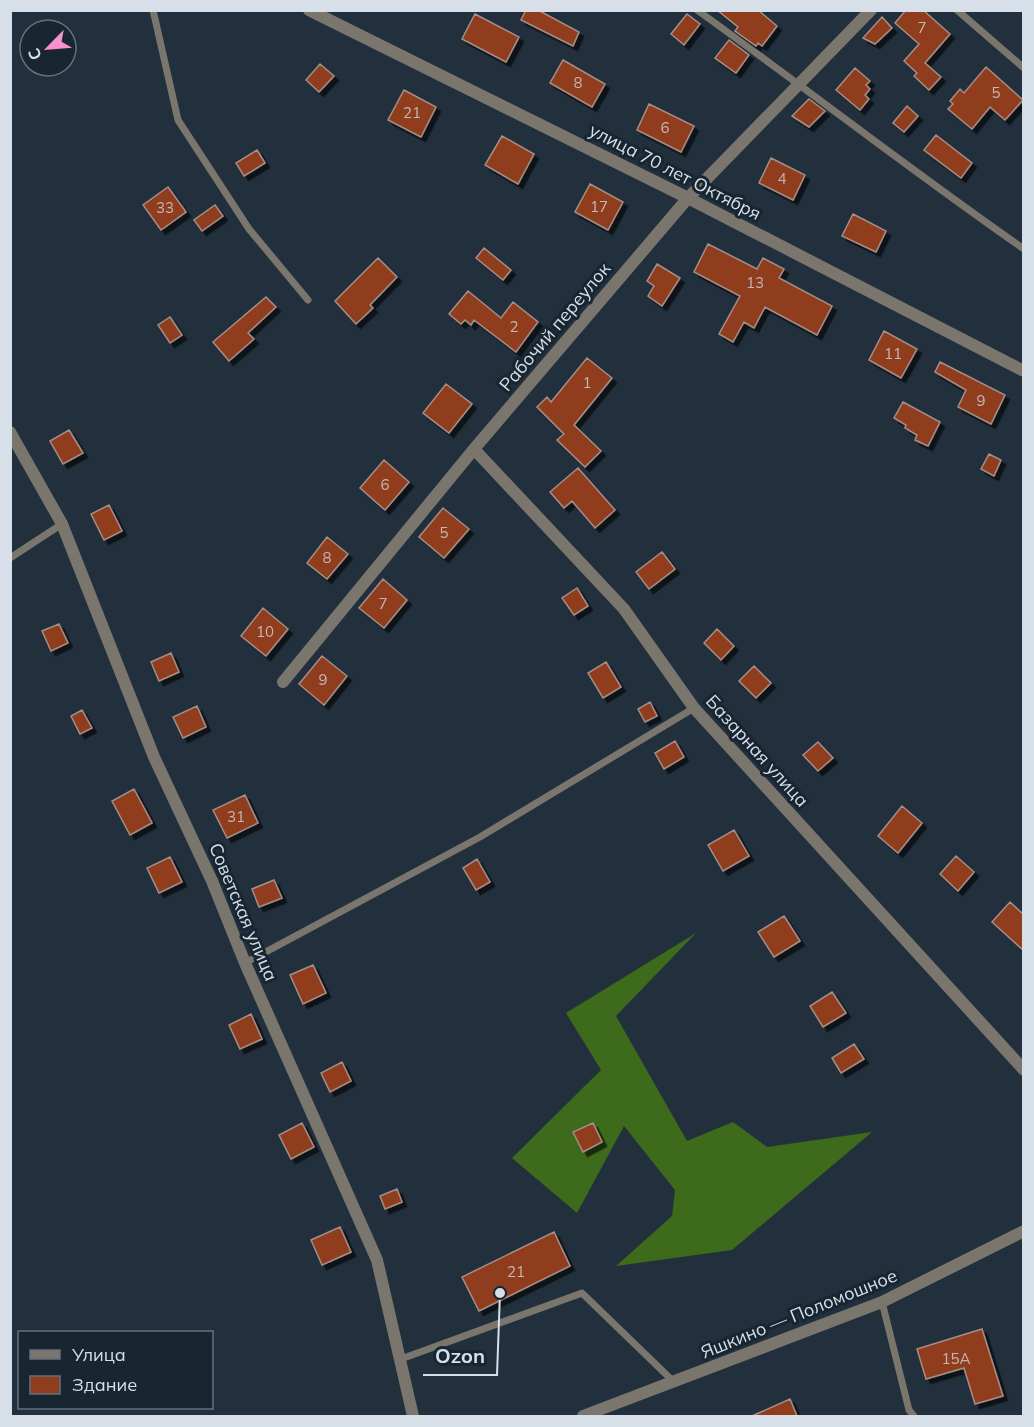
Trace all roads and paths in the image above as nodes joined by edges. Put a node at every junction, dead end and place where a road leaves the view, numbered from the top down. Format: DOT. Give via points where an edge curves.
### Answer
graph roads {
  1 [pos="153,10"];
  2 [pos="309,10"];
  3 [pos="697,10"];
  4 [pos="871,10"];
  5 [pos="957,10"];
  6 [pos="1023,68"];
  7 [pos="799,84"];
  8 [pos="688,198"];
  9 [pos="1023,249"];
  10 [pos="308,300"];
  11 [pos="1023,371"];
  12 [pos="10,432"];
  13 [pos="474,449"];
  14 [pos="62,524"];
  15 [pos="10,558"];
  16 [pos="283,682"];
  17 [pos="694,708"];
  18 [pos="245,963"];
  19 [pos="1023,1070"];
  20 [pos="1023,1232"];
  21 [pos="882,1302"];
  22 [pos="401,1359"];
  23 [pos="675,1383"];
  24 [pos="413,1416"];
  25 [pos="583,1416"];
  26 [pos="914,1416"];
  1 -- 10 [label="lane" via="178,120 249,229"];
  2 -- 8 [label="street, улица 70 лет Октября"];
  3 -- 7 [label="lane"];
  4 -- 7 [label="street, Рабочий переулок"];
  5 -- 6 [label="lane"];
  7 -- 8 [label="street, Рабочий переулок"];
  7 -- 9 [label="lane" via="891,156"];
  8 -- 11 [label="street, улица 70 лет Октября"];
  8 -- 13 [label="street, Рабочий переулок"];
  12 -- 14 [label="street, Советская улица"];
  13 -- 16 [label="street, Рабочий переулок"];
  13 -- 17 [label="street, Базарная улица" via="624,609"];
  14 -- 15 [label="lane"];
  14 -- 18 [label="street, Советская улица" via="154,757"];
  17 -- 18 [label="lane" via="480,837"];
  17 -- 19 [label="street, Базарная улица"];
  18 -- 22 [label="street, Советская улица" via="378,1260"];
  20 -- 21 [label="street, Яшкино — Поломошное"];
  21 -- 23 [label="street, Яшкино — Поломошное"];
  21 -- 26 [label="lane" via="909,1410"];
  22 -- 23 [label="lane" via="582,1293"];
  22 -- 24 [label="street, Советская улица"];
  23 -- 25 [label="street, Яшкино — Поломошное"];
}
